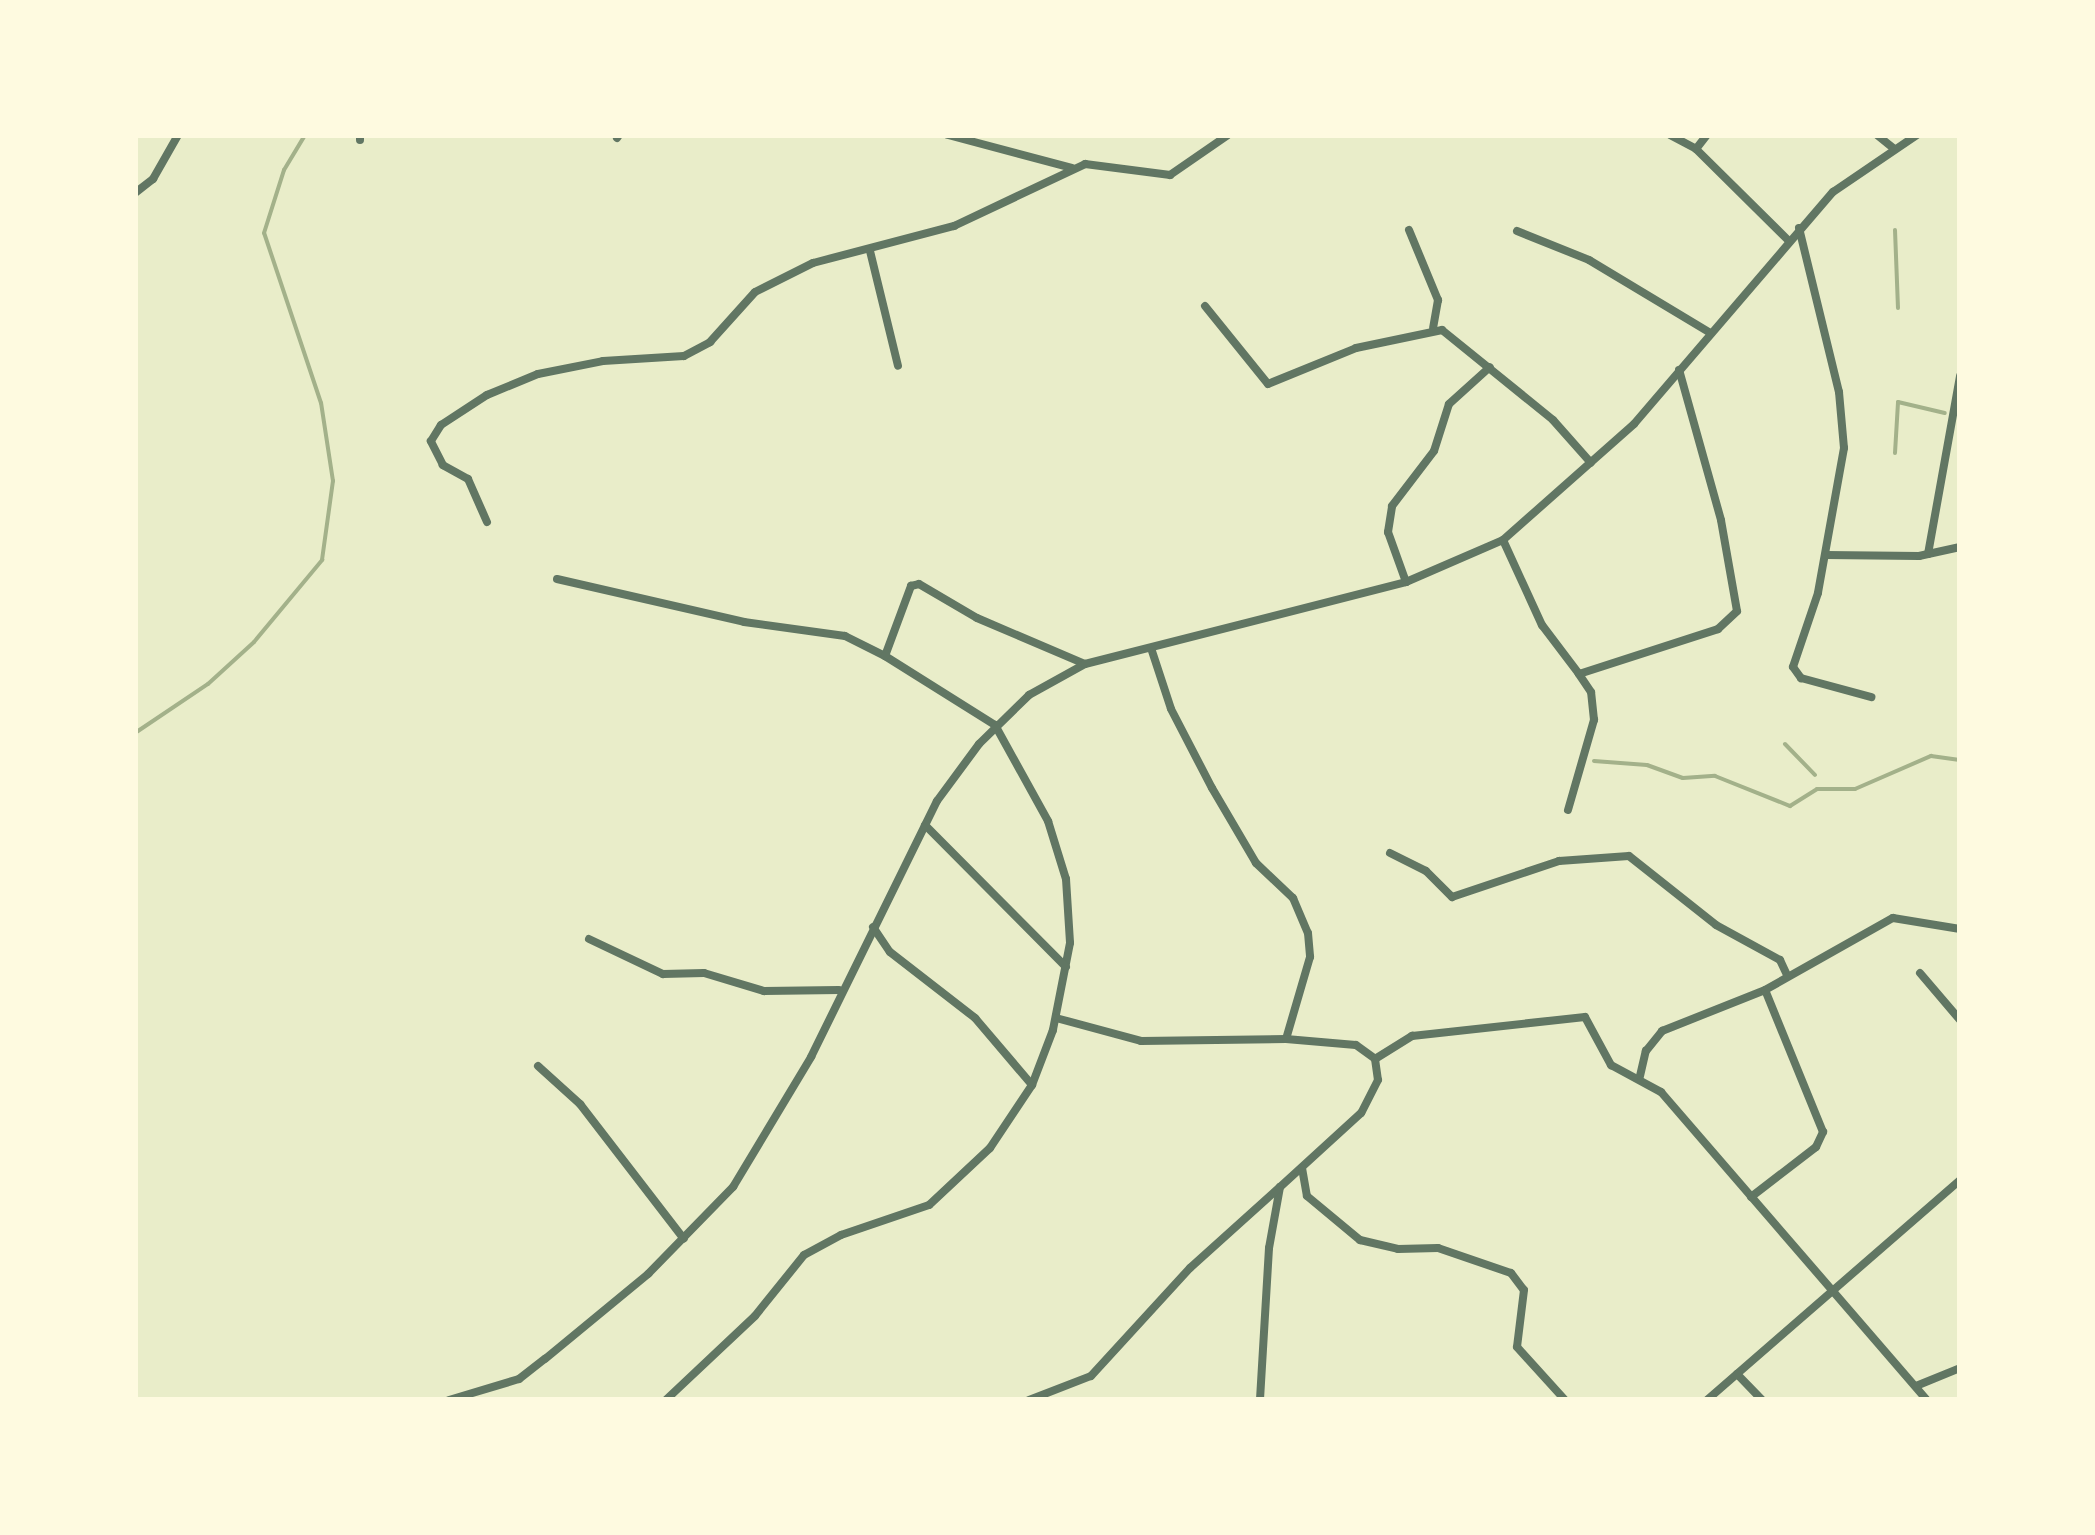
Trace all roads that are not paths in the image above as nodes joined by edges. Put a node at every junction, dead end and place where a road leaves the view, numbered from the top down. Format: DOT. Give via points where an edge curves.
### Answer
graph roads {
  1 [pos="178,135"];
  2 [pos="948,135"];
  3 [pos="1228,135"];
  4 [pos="1670,135"];
  5 [pos="1707,135"];
  6 [pos="1876,135"];
  7 [pos="1917,135"];
  8 [pos="1893,148"];
  9 [pos="1696,149"];
  10 [pos="1072,168"];
  11 [pos="135,193"];
  12 [pos="1799,228"];
  13 [pos="1410,230"];
  14 [pos="1517,231"];
  15 [pos="1788,240"];
  16 [pos="870,251"];
  17 [pos="1205,306"];
  18 [pos="1432,328"];
  19 [pos="1709,332"];
  20 [pos="898,366"];
  21 [pos="1490,368"];
  22 [pos="1679,370"];
  23 [pos="1960,376"];
  24 [pos="1591,464"];
  25 [pos="488,522"];
  26 [pos="1502,540"];
  27 [pos="1960,547"];
  28 [pos="1928,554"];
  29 [pos="1826,555"];
  30 [pos="557,579"];
  31 [pos="1406,582"];
  32 [pos="1151,648"];
  33 [pos="884,656"];
  34 [pos="1085,664"];
  35 [pos="1579,674"];
  36 [pos="1871,697"];
  37 [pos="995,725"];
  38 [pos="1568,810"];
  39 [pos="925,825"];
  40 [pos="1390,853"];
  41 [pos="873,928"];
  42 [pos="1960,929"];
  43 [pos="588,938"];
  44 [pos="1066,968"];
  45 [pos="1920,973"];
  46 [pos="1787,975"];
  47 [pos="839,990"];
  48 [pos="1765,990"];
  49 [pos="1056,1018"];
  50 [pos="1960,1020"];
  51 [pos="1286,1039"];
  52 [pos="1374,1058"];
  53 [pos="538,1066"];
  54 [pos="1640,1076"];
  55 [pos="1032,1085"];
  56 [pos="1302,1168"];
  57 [pos="1960,1180"];
  58 [pos="1280,1187"];
  59 [pos="1751,1197"];
  60 [pos="684,1239"];
  61 [pos="1830,1290"];
  62 [pos="1960,1368"];
  63 [pos="1738,1374"];
  64 [pos="1916,1386"];
  65 [pos="449,1400"];
  66 [pos="666,1400"];
  67 [pos="1029,1400"];
  68 [pos="1260,1400"];
  69 [pos="1565,1400"];
  70 [pos="1708,1400"];
  71 [pos="1762,1400"];
  72 [pos="1928,1400"];
  1 -- 11 [label="street" via="153,179"];
  2 -- 10 [label="street"];
  3 -- 10 [label="street" via="1170,175 1100,163"];
  4 -- 9 [label="street"];
  5 -- 9 [label="street"];
  6 -- 8 [label="street"];
  7 -- 8 [label="street"];
  8 -- 12 [label="street"];
  9 -- 15 [label="street"];
  10 -- 16 [label="street" via="997,208"];
  12 -- 15 [label="street"];
  12 -- 29 [label="street" via="1840,392 1844,448"];
  13 -- 18 [label="street" via="1438,300"];
  14 -- 19 [label="street" via="1590,260"];
  15 -- 19 [label="street"];
  16 -- 20 [label="street"];
  16 -- 25 [label="street" via="813,263 772,281 698,351 538,374 441,425 432,441 443,465 468,479"];
  17 -- 18 [label="street" via="1268,384 1356,348"];
  18 -- 21 [label="street"];
  19 -- 22 [label="street"];
  21 -- 24 [label="street" via="1553,420"];
  21 -- 31 [label="street" via="1450,404 1434,450 1402,487 1387,519"];
  22 -- 24 [label="street"];
  22 -- 35 [label="street" via="1721,520 1737,611 1718,629"];
  23 -- 28 [label="street"];
  24 -- 26 [label="street"];
  26 -- 31 [label="street"];
  26 -- 35 [label="street" via="1542,626"];
  27 -- 28 [label="street"];
  28 -- 29 [label="street"];
  29 -- 36 [label="street" via="1793,666 1801,678"];
  30 -- 33 [label="street" via="744,622 845,636"];
  31 -- 32 [label="street"];
  32 -- 34 [label="street"];
  32 -- 51 [label="street" via="1171,709 1212,788 1256,863 1293,898 1308,934 1310,957"];
  33 -- 34 [label="street" via="911,586 919,584 977,618"];
  33 -- 37 [label="street"];
  34 -- 37 [label="street" via="1052,677"];
  35 -- 38 [label="street" via="1591,692 1594,720"];
  37 -- 39 [label="street" via="954,773"];
  37 -- 44 [label="street" via="1059,850 1070,919"];
  39 -- 41 [label="street"];
  39 -- 44 [label="street"];
  40 -- 46 [label="street" via="1426,871 1452,896 1559,862 1630,856 1716,925 1767,951"];
  41 -- 47 [label="street"];
  41 -- 55 [label="street" via="890,952 975,1018"];
  42 -- 46 [label="street" via="1893,918"];
  43 -- 47 [label="street" via="663,974 704,973 764,991"];
  44 -- 49 [label="street"];
  45 -- 50 [label="street"];
  46 -- 48 [label="street"];
  47 -- 60 [label="street" via="811,1057 753,1159"];
  48 -- 54 [label="street" via="1662,1031 1646,1052"];
  48 -- 59 [label="street" via="1823,1132 1816,1147"];
  49 -- 51 [label="street" via="1141,1041"];
  49 -- 55 [label="street"];
  51 -- 52 [label="street" via="1356,1045"];
  52 -- 54 [label="street" via="1412,1036 1573,1013 1594,1026 1611,1065"];
  52 -- 56 [label="street" via="1378,1080 1361,1113"];
  53 -- 60 [label="street" via="580,1104"];
  54 -- 59 [label="street"];
  55 -- 66 [label="street" via="975,1168 945,1194 804,1256 755,1316"];
  56 -- 58 [label="street"];
  56 -- 69 [label="street" via="1307,1196 1360,1240 1455,1252 1511,1274 1524,1290 1516,1347"];
  57 -- 61 [label="street"];
  58 -- 67 [label="street" via="1190,1268 1091,1376"];
  58 -- 68 [label="street" via="1269,1248"];
  59 -- 61 [label="street"];
  60 -- 65 [label="street" via="519,1378"];
  61 -- 63 [label="street"];
  61 -- 64 [label="street"];
  62 -- 64 [label="street"];
  63 -- 70 [label="street"];
  63 -- 71 [label="street"];
  64 -- 72 [label="street"];
}
